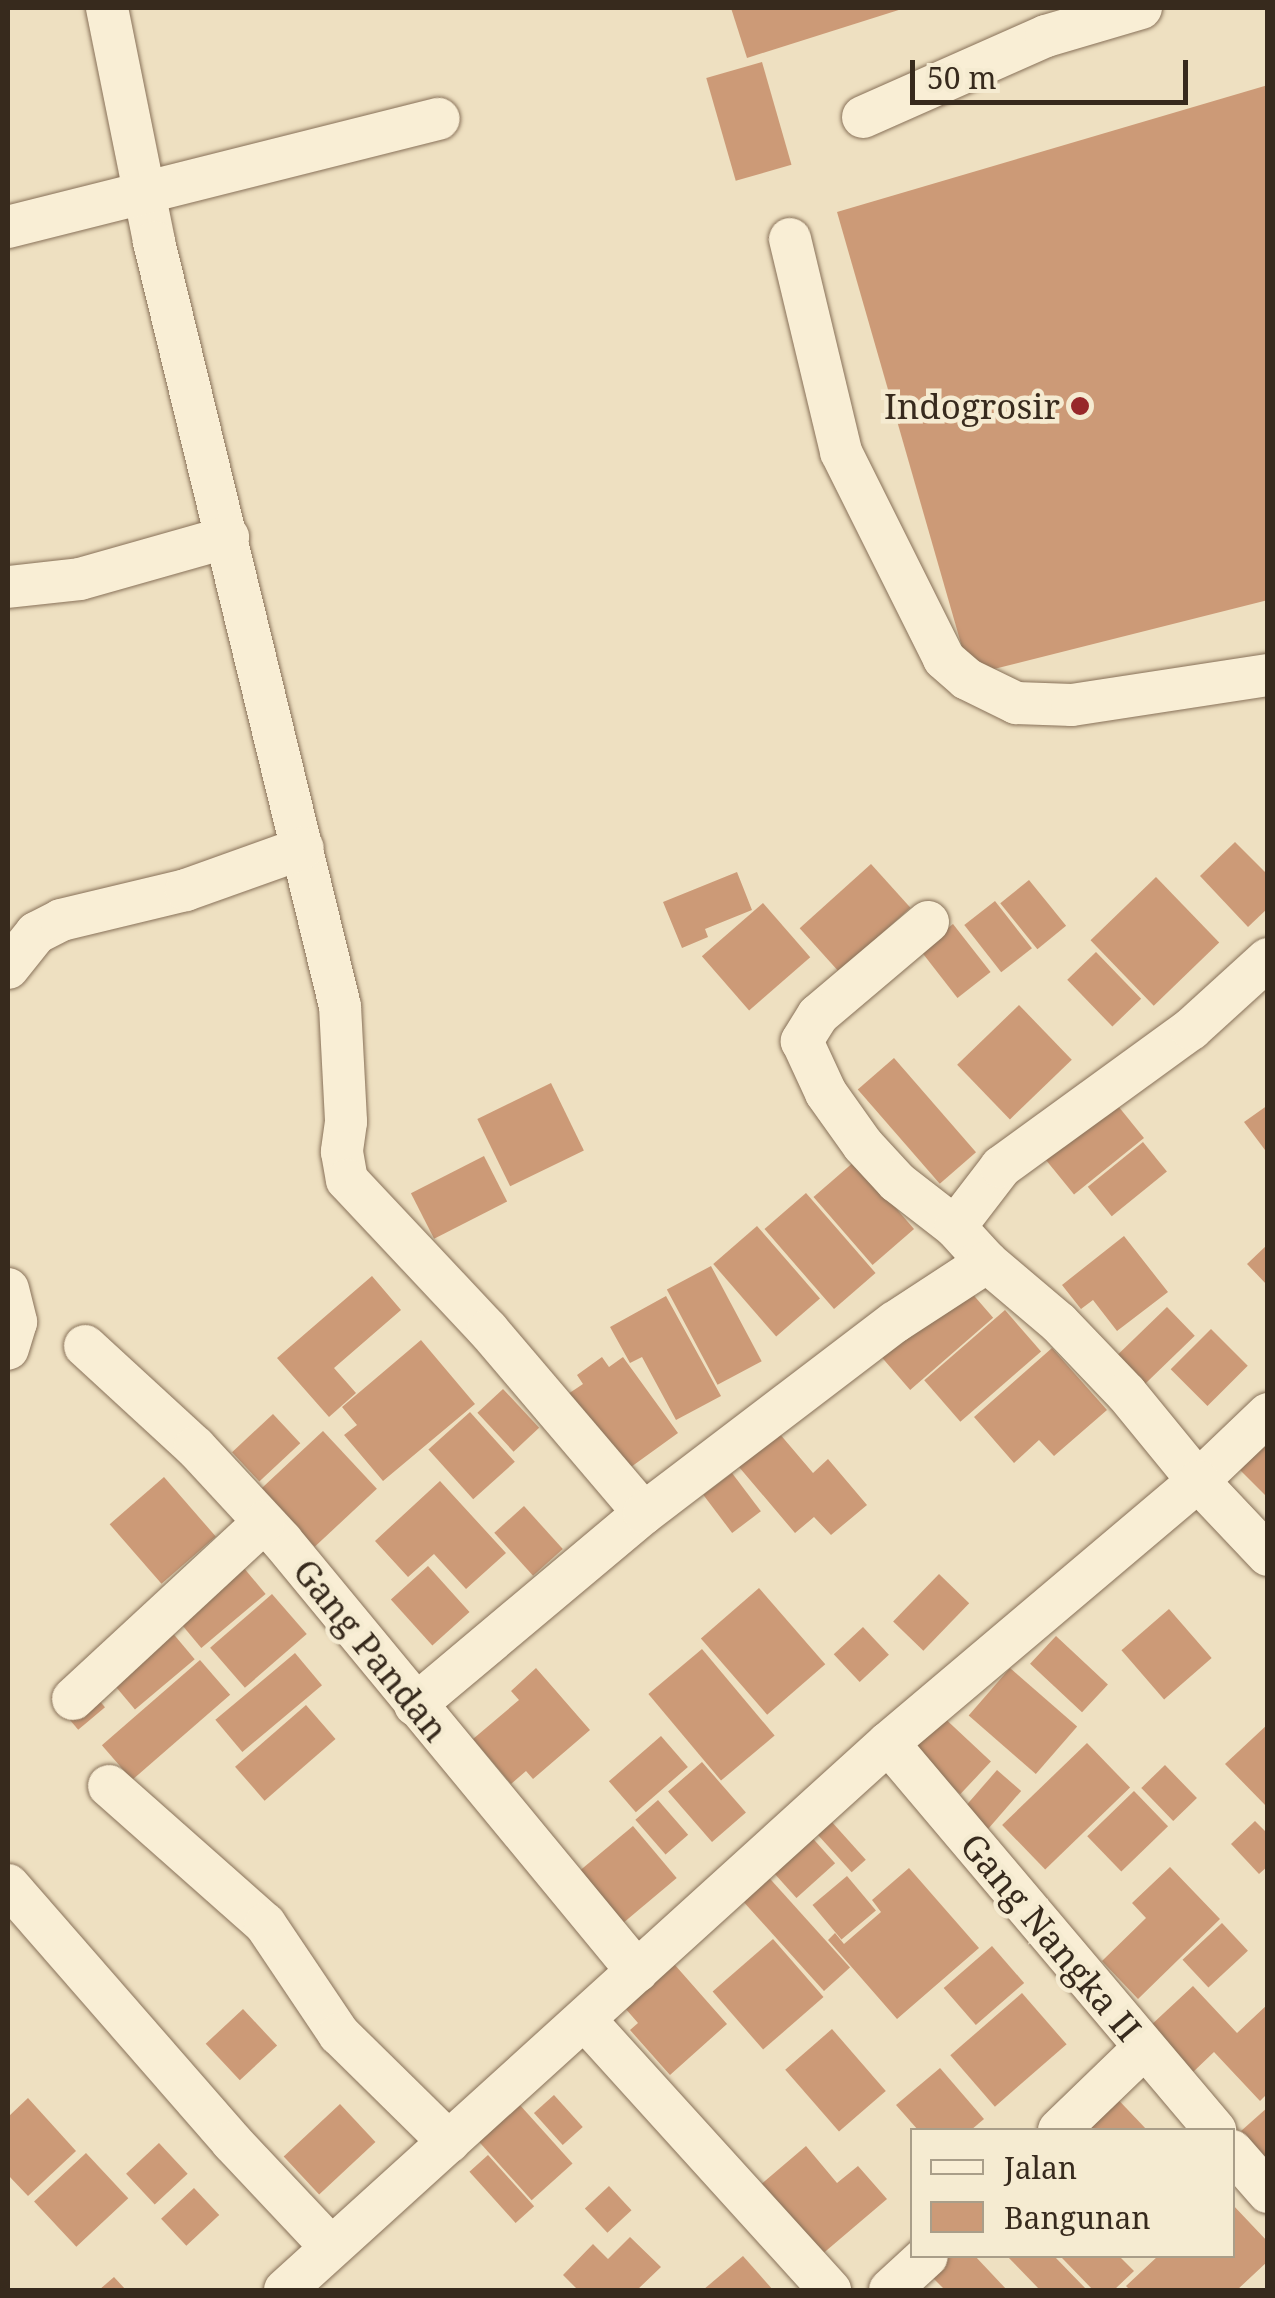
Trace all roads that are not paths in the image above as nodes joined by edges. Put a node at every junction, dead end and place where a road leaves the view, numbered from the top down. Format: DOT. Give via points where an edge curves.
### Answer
graph roads {
  1 [pos="107,8"];
  2 [pos="1141,8"];
  3 [pos="863,117"];
  4 [pos="440,120"];
  5 [pos="147,192"];
  6 [pos="8,227"];
  7 [pos="790,239"];
  8 [pos="228,536"];
  9 [pos="8,587"];
  10 [pos="1268,675"];
  11 [pos="303,848"];
  12 [pos="928,922"];
  13 [pos="1268,959"];
  14 [pos="8,968"];
  15 [pos="955,1227"];
  16 [pos="988,1262"];
  17 [pos="8,1288"];
  18 [pos="86,1346"];
  19 [pos="8,1349"];
  20 [pos="1268,1414"];
  21 [pos="1198,1481"];
  22 [pos="644,1513"];
  23 [pos="264,1522"];
  24 [pos="1268,1555"];
  25 [pos="73,1699"];
  26 [pos="415,1705"];
  27 [pos="888,1743"];
  28 [pos="109,1786"];
  29 [pos="8,1885"];
  30 [pos="637,1972"];
  31 [pos="584,2020"];
  32 [pos="1144,2048"];
  33 [pos="1061,2128"];
  34 [pos="1213,2128"];
  35 [pos="449,2142"];
  36 [pos="1235,2154"];
  37 [pos="1268,2192"];
  38 [pos="331,2247"];
  39 [pos="925,2258"];
  40 [pos="285,2290"];
  41 [pos="830,2290"];
  42 [pos="890,2290"];
  1 -- 5 [label="street"];
  2 -- 3 [label="street" via="1046,36"];
  4 -- 5 [label="street"];
  5 -- 6 [label="street"];
  5 -- 8 [label="street"];
  7 -- 10 [label="street" via="841,452 944,659 966,680 1016,703 1072,705"];
  8 -- 9 [label="street" via="80,578"];
  8 -- 11 [label="street"];
  11 -- 14 [label="street" via="186,890 61,920 36,933"];
  11 -- 22 [label="street" via="340,1006 347,1180 488,1330"];
  12 -- 15 [label="street" via="818,1015 802,1042 826,1093 863,1144 897,1182"];
  13 -- 15 [label="street" via="1191,1029 1001,1167"];
  15 -- 16 [label="street"];
  16 -- 21 [label="street" via="1059,1322"];
  16 -- 22 [label="street" via="895,1322"];
  17 -- 19 [label="street" via="16,1322"];
  18 -- 23 [label="street, Gang Pandan" via="141,1393"];
  20 -- 21 [label="street"];
  21 -- 24 [label="street"];
  21 -- 27 [label="street"];
  22 -- 26 [label="street"];
  23 -- 25 [label="street"];
  23 -- 26 [label="street, Gang Pandan"];
  26 -- 30 [label="street, Gang Pandan"];
  27 -- 30 [label="street"];
  27 -- 32 [label="street, Gang Nangka II"];
  28 -- 35 [label="street" via="265,1924 339,2034"];
  29 -- 38 [label="street"];
  30 -- 31 [label="street"];
  31 -- 35 [label="street"];
  31 -- 41 [label="street"];
  32 -- 33 [label="street"];
  32 -- 34 [label="street, Gang Nangka II"];
  35 -- 38 [label="street"];
  36 -- 37 [label="street"];
  38 -- 40 [label="street"];
  39 -- 42 [label="street"];
}
